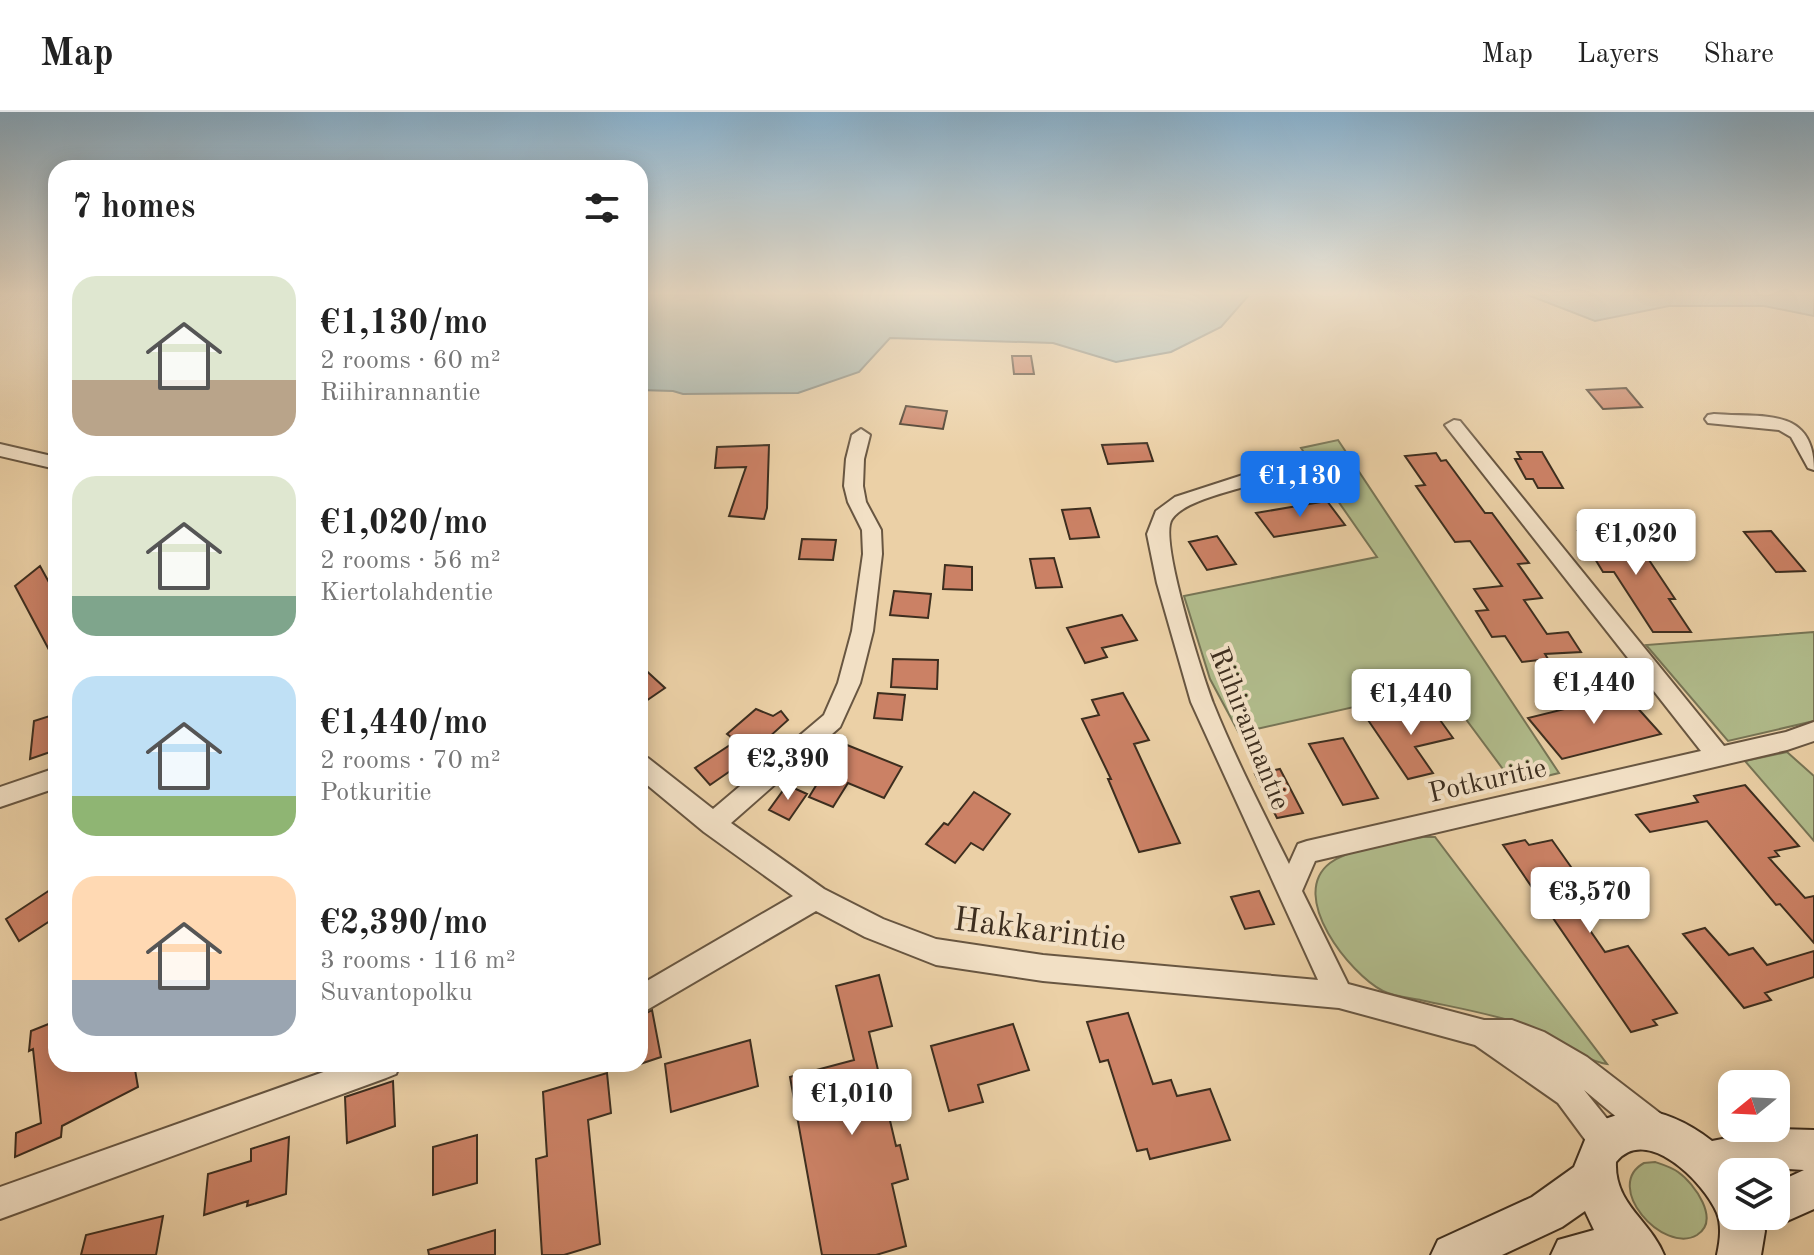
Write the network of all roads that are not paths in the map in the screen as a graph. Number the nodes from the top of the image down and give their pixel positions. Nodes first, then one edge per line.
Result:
1 (1714, 419) dead end
2 (1454, 425) dead end
3 (861, 435) dead end
4 (0, 450) edge
5 (48, 461) edge
6 (1814, 464) edge
7 (1249, 479) dead end
8 (1814, 731) edge
9 (1718, 755) junction
10 (648, 771) edge
11 (48, 781) edge
12 (0, 797) edge
13 (713, 824) junction
14 (1290, 890) junction
15 (815, 897) junction
16 (648, 995) edge
17 (1339, 995) junction
18 (1481, 1033) junction
19 (364, 1072) edge
20 (1665, 1135) junction
21 (1814, 1151) edge
22 (1600, 1160) junction
23 (1708, 1163) junction
24 (1718, 1177) edge
25 (1814, 1187) edge
26 (1790, 1199) edge
27 (0, 1203) edge
28 (1636, 1250) edge
29 (1453, 1255) edge
30 (1573, 1255) edge

1 - 6 street
2 - 9 street
3 - 13 street
4 - 5 street
7 - 14 street, Riihirannantie
8 - 9 street, Potkuritie
9 - 14 street, Potkuritie
10 - 13 street, Hakkarintie
11 - 12 street
13 - 15 street, Hakkarintie
14 - 17 street, Riihirannantie
15 - 16 street
15 - 17 street, Hakkarintie
17 - 18 street, Hakkarintie
18 - 20 street, Hakkarintie
18 - 22 street, Hakkarintie
19 - 27 street
20 - 22 main road
20 - 23 main road
21 - 23 main road
22 - 28 main road
22 - 29 main road
23 - 24 main road
25 - 26 main road
28 - 30 main road

